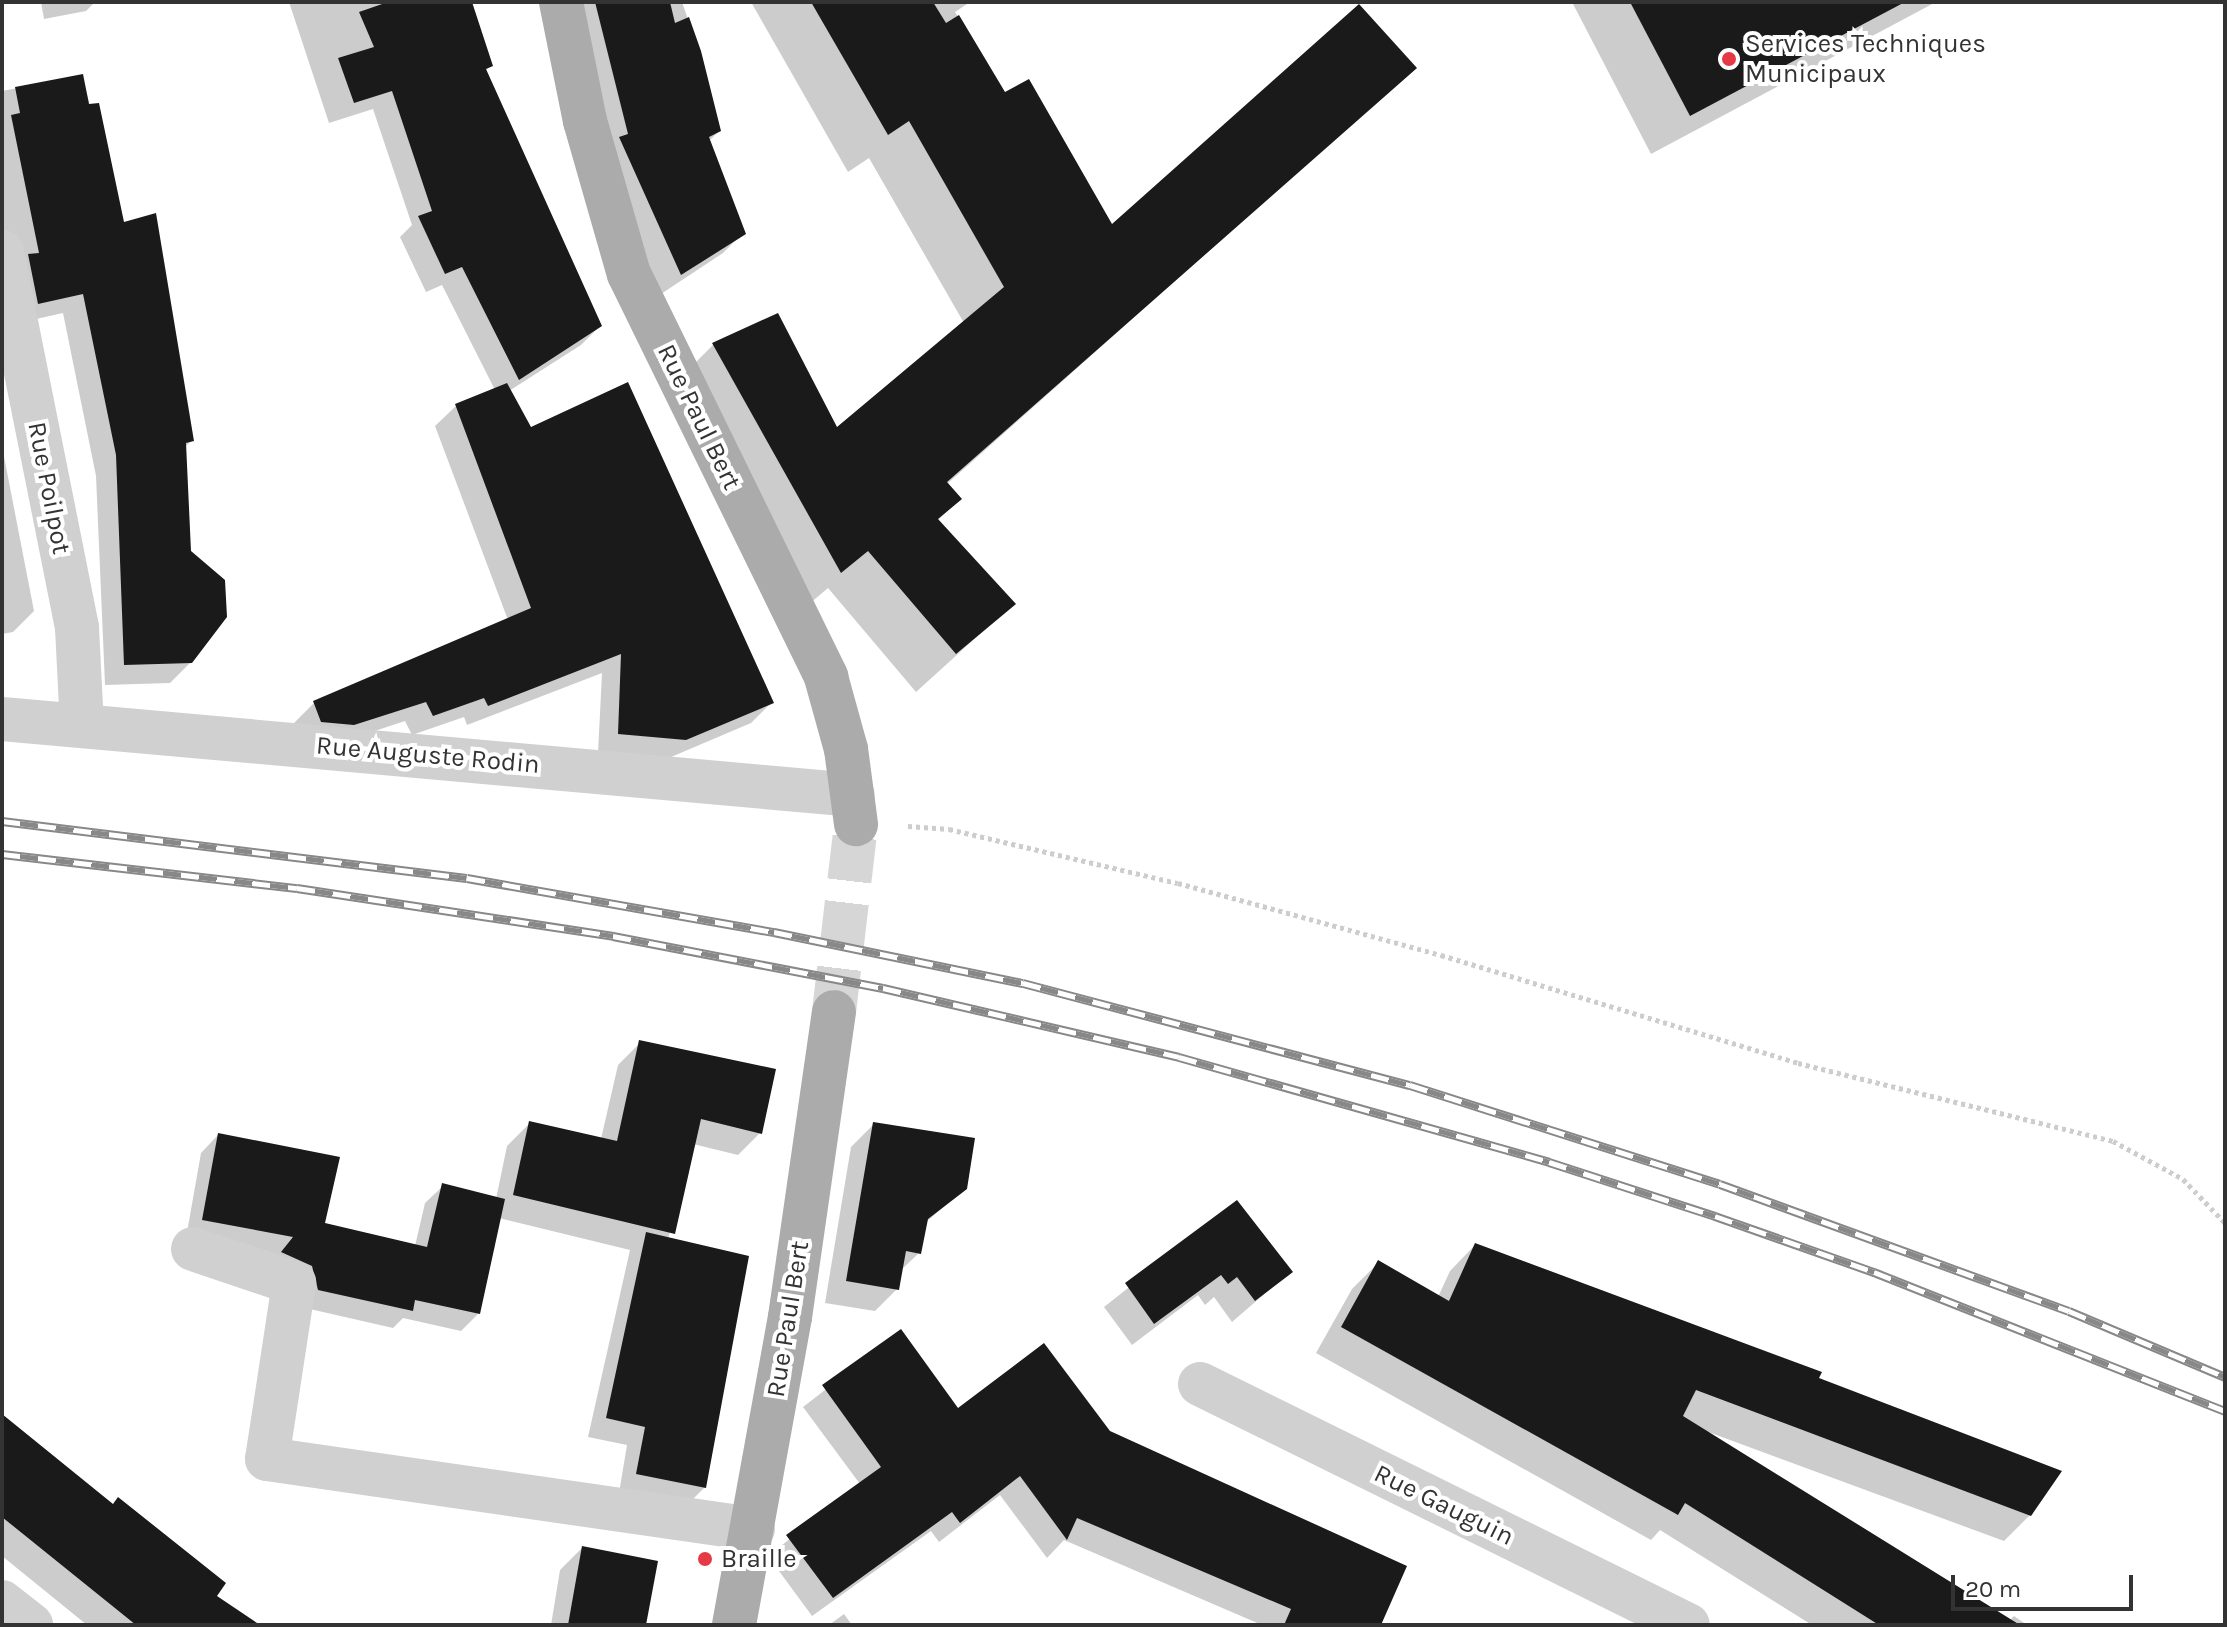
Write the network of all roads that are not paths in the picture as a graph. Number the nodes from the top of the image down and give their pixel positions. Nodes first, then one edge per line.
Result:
1 (561, 2) edge
2 (2, 252) edge
3 (2, 719) edge
4 (82, 726) junction
5 (855, 809) joint
6 (834, 1012) tunnel mouth
7 (193, 1249) dead end
8 (1200, 1384) dead end
9 (753, 1529) junction
10 (2, 1602) edge
11 (31, 1625) edge
12 (734, 1625) edge
13 (1688, 1625) edge

1 - 5 main road, Rue Paul Bert
2 - 4 street, Rue Poilpot
3 - 4 street, Rue Auguste Rodin
4 - 5 street, Rue Auguste Rodin
6 - 9 main road, Rue Paul Bert
7 - 9 street
8 - 13 street, Rue Gauguin
9 - 12 main road, Rue Paul Bert
10 - 11 street

